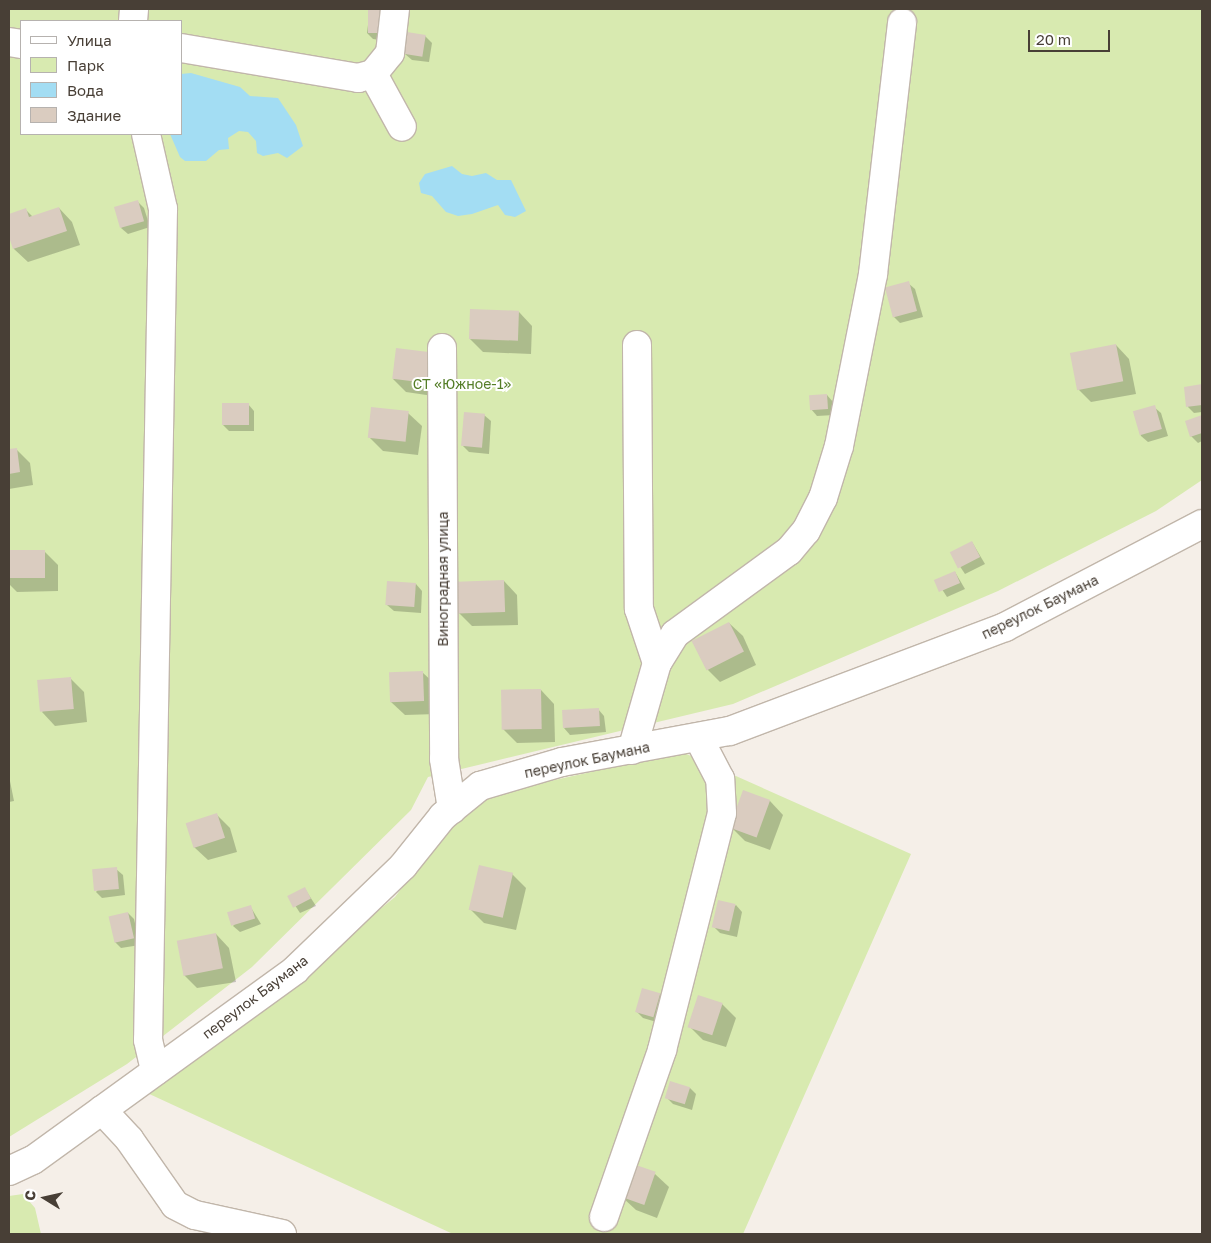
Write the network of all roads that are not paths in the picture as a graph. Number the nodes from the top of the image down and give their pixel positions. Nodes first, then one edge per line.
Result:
1 (395, 9) edge
2 (902, 23) dead end
3 (182, 48) edge
4 (373, 74) junction
5 (402, 127) dead end
6 (146, 135) edge
7 (636, 345) dead end
8 (442, 348) dead end
9 (1202, 524) edge
10 (657, 663) junction
11 (698, 737) junction
12 (632, 750) junction
13 (452, 809) junction
14 (155, 1071) junction
15 (102, 1110) junction
16 (9, 1170) edge
17 (604, 1217) dead end
18 (282, 1234) edge

1 - 4 street
2 - 10 street
3 - 4 street
4 - 5 street
6 - 14 street
7 - 10 street
8 - 13 street, Виноградная улица
9 - 11 street, переулок Баумана
10 - 12 street
11 - 12 street, переулок Баумана
11 - 17 street
12 - 13 street, переулок Баумана
13 - 14 street, переулок Баумана
14 - 15 street, переулок Баумана
15 - 16 street, переулок Баумана
15 - 18 street

